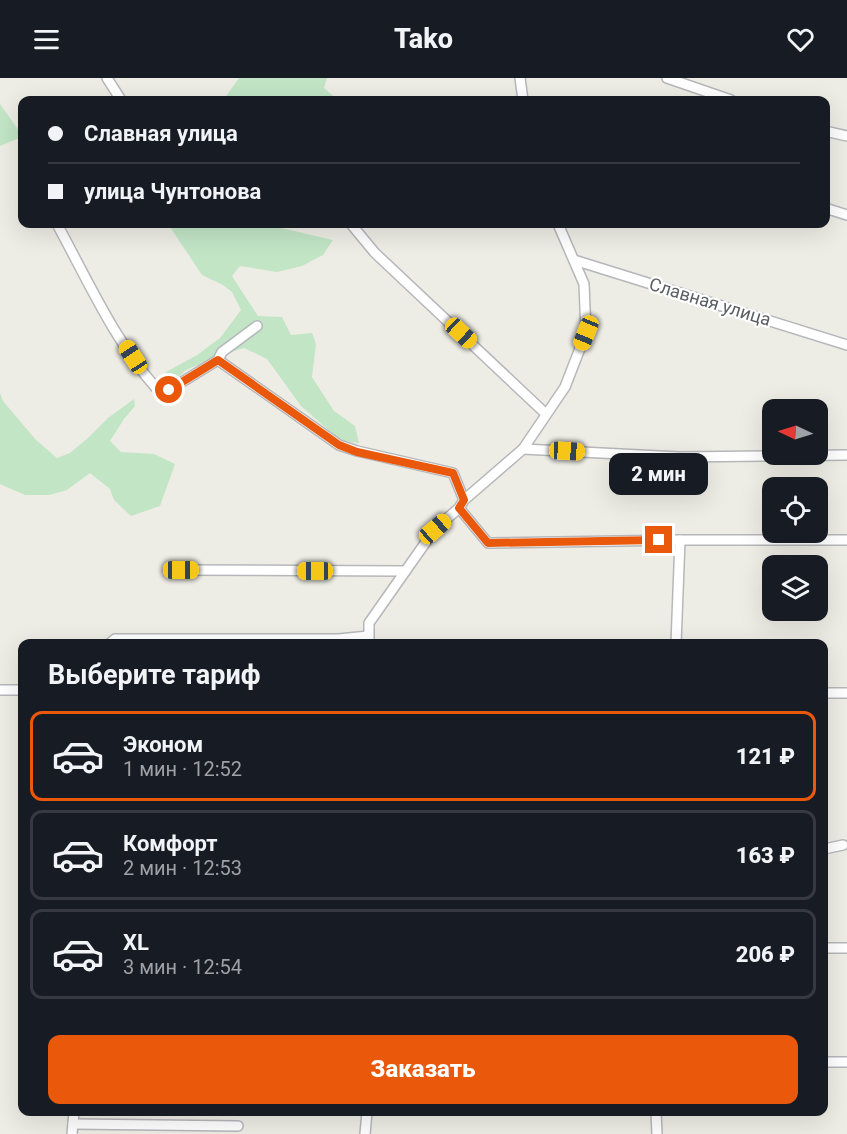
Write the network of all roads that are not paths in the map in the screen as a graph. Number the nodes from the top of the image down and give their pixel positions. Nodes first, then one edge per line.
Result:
1 (107, 78) edge
2 (520, 78) edge
3 (667, 78) edge
4 (118, 96) edge
5 (522, 96) edge
6 (719, 96) edge
7 (830, 132) edge
8 (847, 136) edge
9 (830, 210) edge
10 (847, 215) edge
11 (59, 228) edge
12 (354, 228) edge
13 (560, 228) edge
14 (574, 260) junction
15 (257, 326) dead end
16 (847, 345) edge
17 (218, 360) junction
18 (546, 414) junction
19 (523, 449) junction
20 (847, 455) edge
21 (462, 504) junction
22 (680, 540) junction
23 (847, 540) edge
24 (181, 570) dead end
25 (404, 571) junction
26 (115, 639) edge
27 (339, 639) edge
28 (369, 639) edge
29 (676, 639) edge
30 (0, 690) edge
31 (18, 690) edge
32 (828, 693) edge
33 (847, 693) edge
34 (843, 845) dead end
35 (828, 848) edge
36 (828, 948) edge
37 (847, 948) edge
38 (828, 1062) edge
39 (847, 1062) edge
40 (367, 1116) edge
41 (656, 1116) edge
42 (238, 1126) dead end
43 (72, 1129) edge
44 (365, 1134) edge
45 (657, 1134) edge

1 - 4 street
2 - 5 street
3 - 6 street
7 - 8 street
9 - 10 street
11 - 17 street
12 - 18 street
13 - 14 street
14 - 16 street, Славная улица
14 - 18 street
15 - 17 street
17 - 21 street
18 - 19 street
19 - 20 street
19 - 21 street
21 - 22 street
21 - 25 street
22 - 23 street
22 - 29 street
24 - 25 street
25 - 28 street
26 - 27 street
30 - 31 street
32 - 33 street
34 - 35 street
36 - 37 street
38 - 39 street
40 - 44 street
41 - 45 street
42 - 43 street

